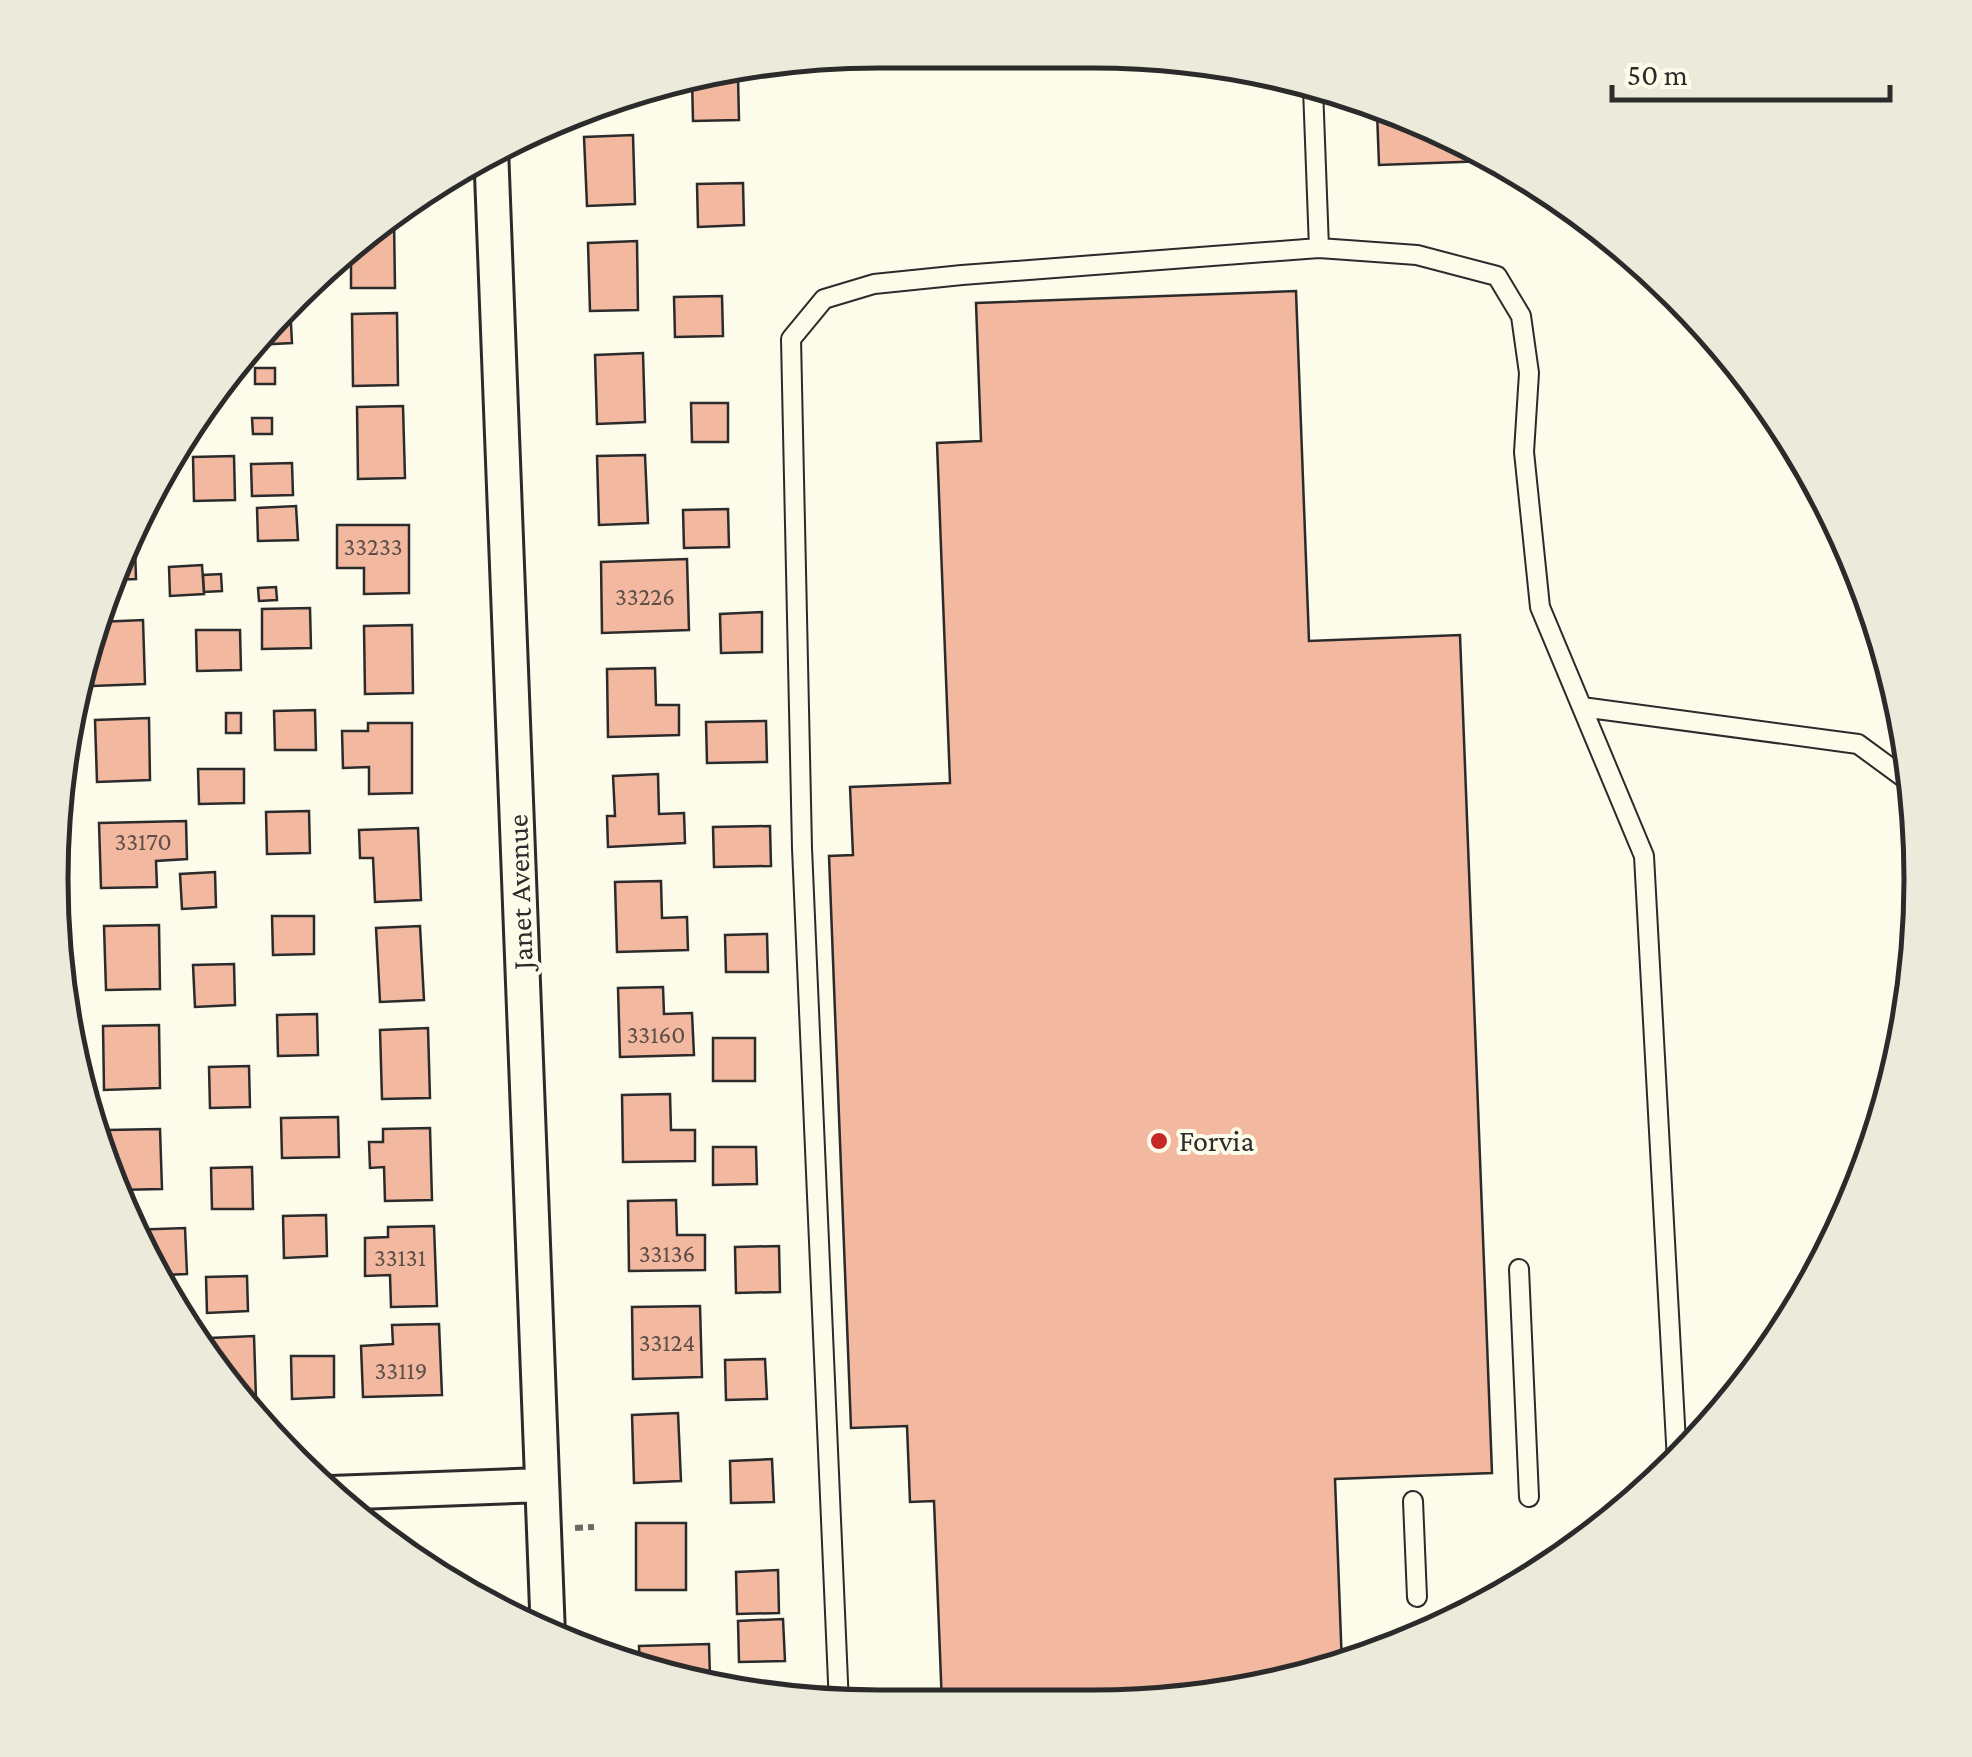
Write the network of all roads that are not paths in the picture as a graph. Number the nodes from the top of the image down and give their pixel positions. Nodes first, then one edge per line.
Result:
1 (1313, 98) edge
2 (492, 166) edge
3 (1319, 248) junction
4 (1582, 707) junction
5 (1898, 773) edge
6 (1520, 1269) dead end
7 (1676, 1442) edge
8 (542, 1485) junction
9 (348, 1491) edge
10 (1528, 1497) dead end
11 (1413, 1501) dead end
12 (1417, 1597) dead end
13 (547, 1619) edge
14 (838, 1689) edge

1 - 3 lane
2 - 8 street, Janet Avenue
3 - 4 lane
3 - 14 lane
4 - 5 lane
4 - 7 lane
6 - 10 lane
8 - 9 street
8 - 13 street, Janet Avenue
11 - 12 lane

